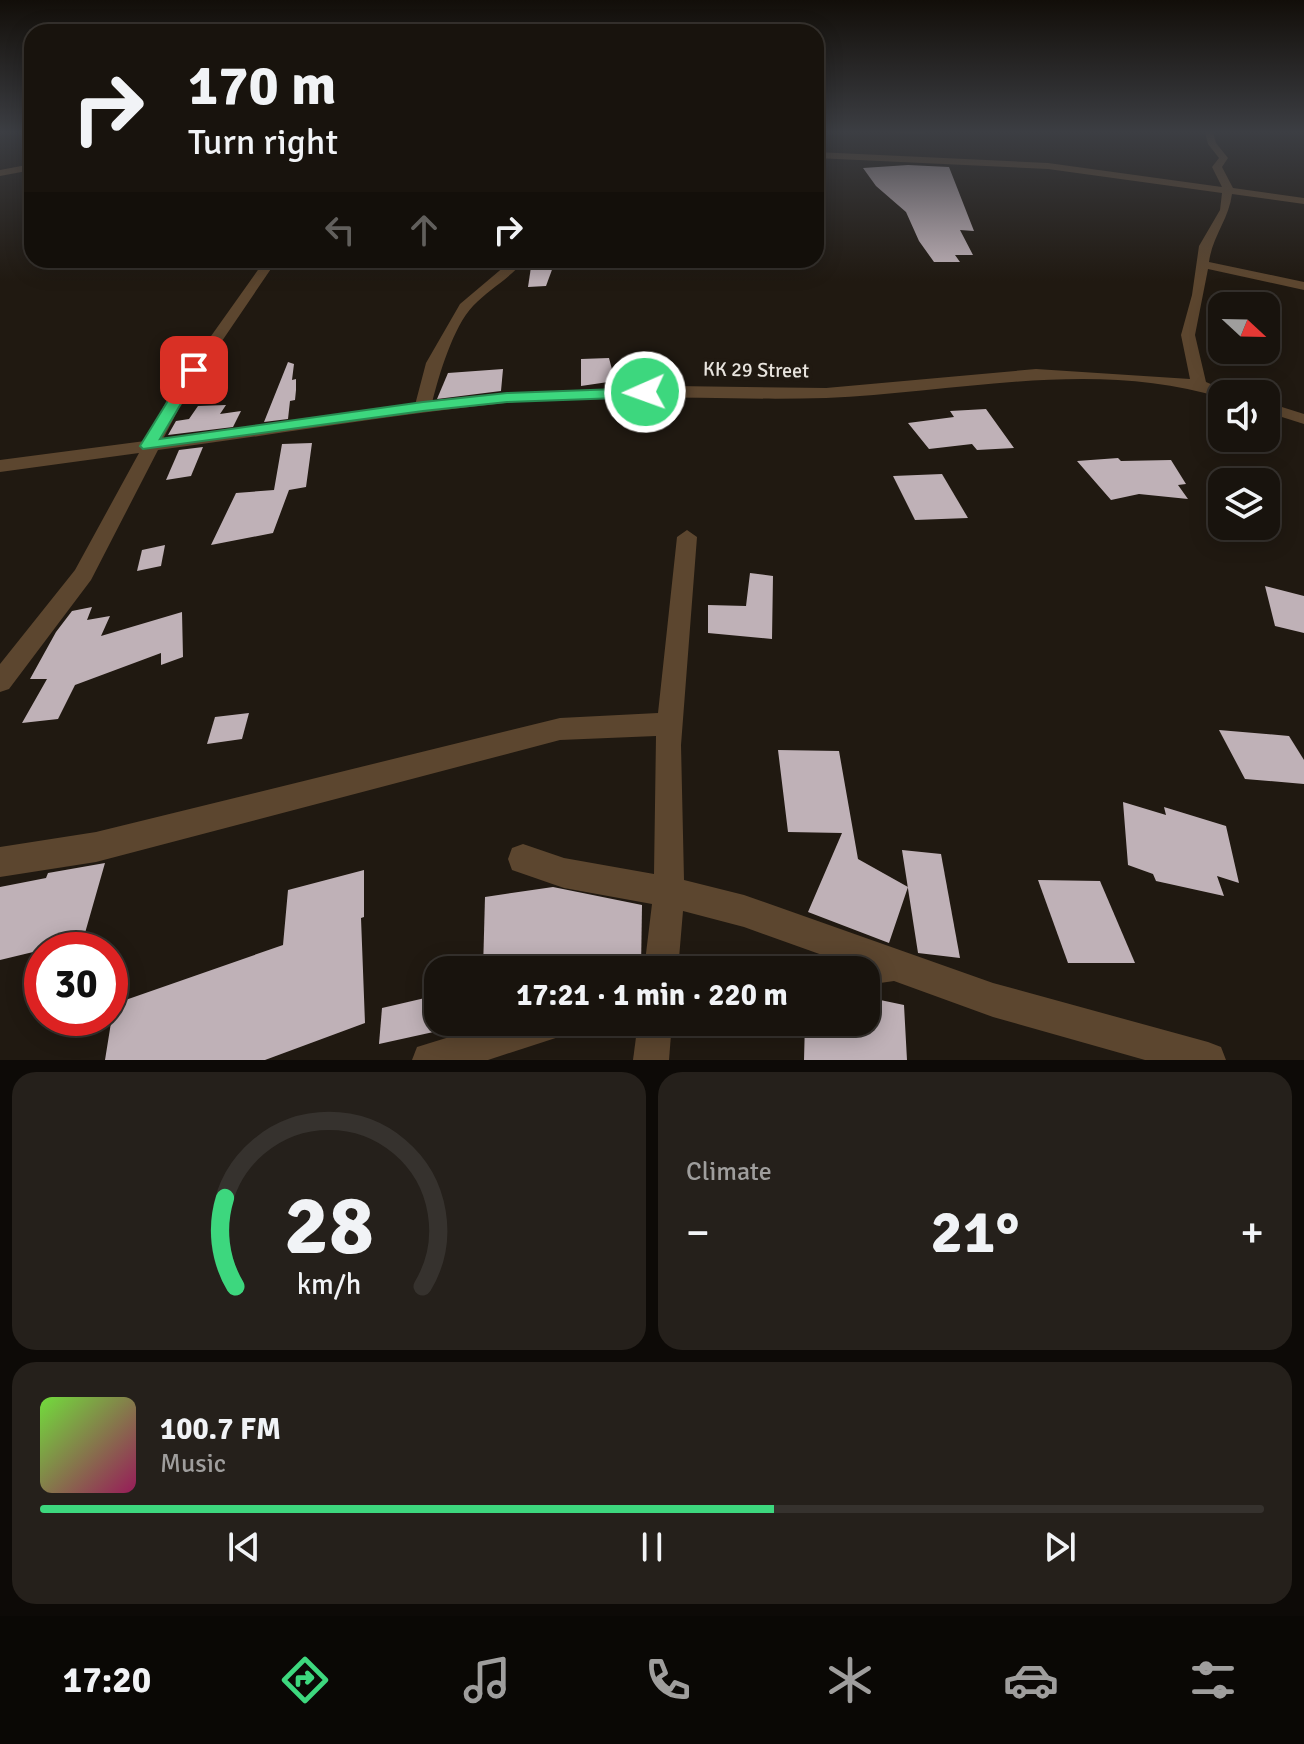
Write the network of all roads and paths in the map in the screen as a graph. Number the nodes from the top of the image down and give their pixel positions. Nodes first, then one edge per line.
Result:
1 (1169, 181) edge
2 (1224, 181) edge
3 (1228, 189) junction
4 (1304, 201) edge
5 (1203, 264) junction
6 (265, 268) edge
7 (511, 268) edge
8 (1304, 286) edge
9 (1199, 385) junction
10 (1208, 388) edge
11 (423, 406) junction
12 (1280, 411) edge
13 (1304, 419) edge
14 (148, 446) junction
15 (0, 466) edge
16 (687, 537) dead end
17 (0, 682) edge
18 (670, 724) junction
19 (523, 859) dead end
20 (0, 862) edge
21 (669, 892) junction
22 (662, 956) edge
23 (898, 965) junction
24 (880, 967) edge
25 (510, 1036) edge
26 (654, 1036) edge
27 (430, 1060) edge
28 (651, 1060) edge
29 (1208, 1060) edge

1 - 3 street
2 - 3 street
3 - 4 street
3 - 5 street
5 - 8 street
5 - 9 street
6 - 14 street
7 - 11 street
9 - 10 street, KK 29 Street
9 - 11 street, KK 29 Street
11 - 14 street, KK 29 Street
12 - 13 street
14 - 15 street, KK 29 Street
14 - 17 street
16 - 18 street
18 - 20 street
18 - 21 street
19 - 21 street
21 - 22 street
21 - 23 street
23 - 24 street
23 - 29 street
25 - 27 street
26 - 28 street

